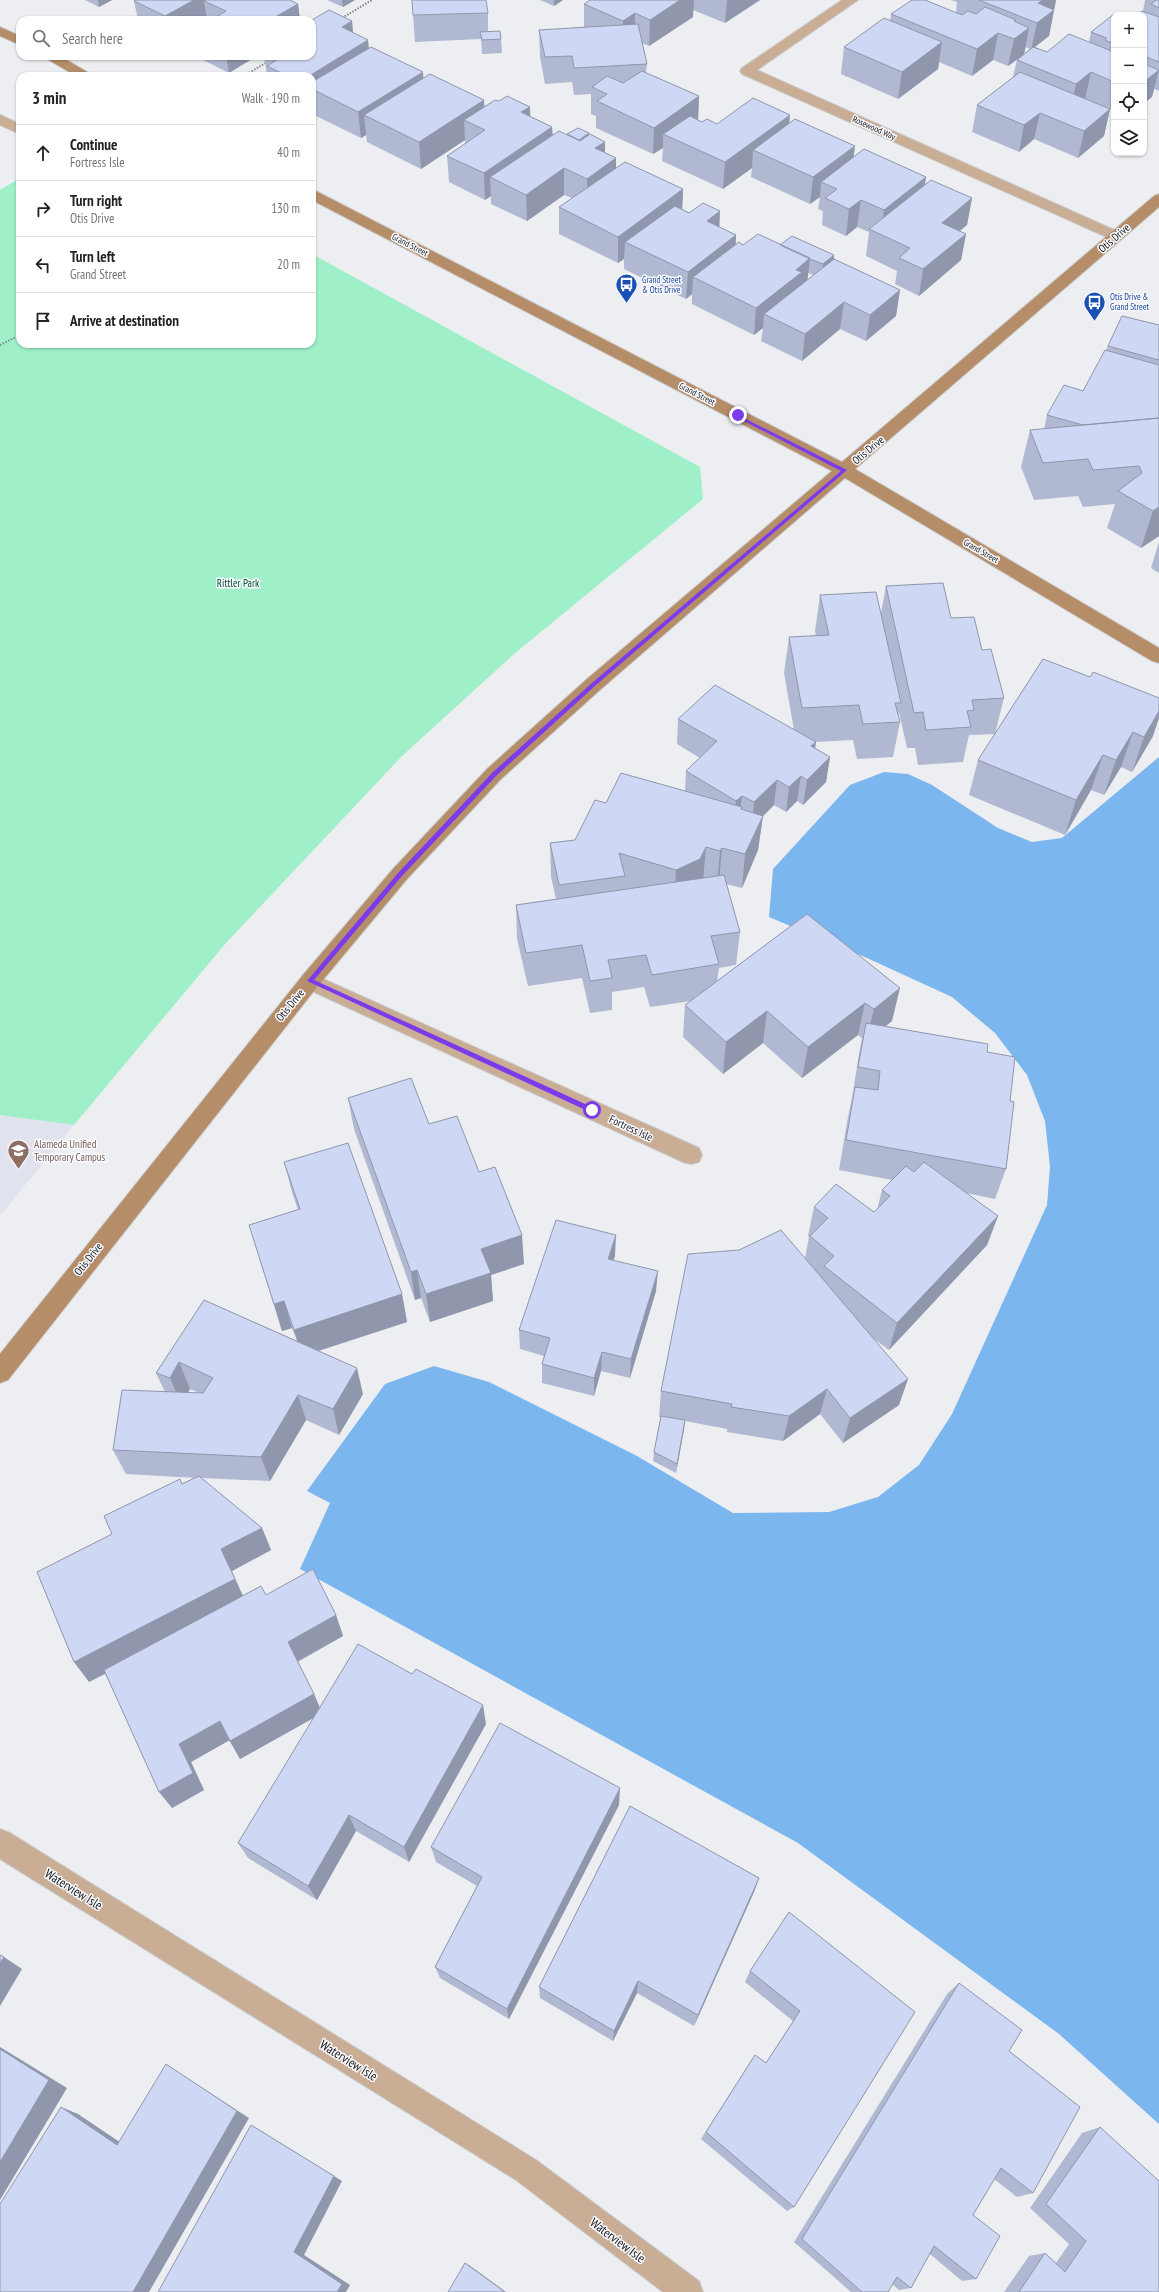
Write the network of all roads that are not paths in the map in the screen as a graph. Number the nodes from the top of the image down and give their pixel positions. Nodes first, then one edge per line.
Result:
1 (851, 0) edge
2 (0, 31) edge
3 (16, 39) edge
4 (57, 60) edge
5 (79, 72) edge
6 (0, 119) edge
7 (16, 128) edge
8 (316, 196) edge
9 (1159, 199) edge
10 (1116, 236) junction
11 (844, 470) junction
12 (1159, 656) edge
13 (310, 981) junction
14 (691, 1155) dead end
15 (0, 1372) edge
16 (0, 1843) edge
17 (688, 2292) edge

1 - 10 street, Rosewood Way
2 - 3 main road
4 - 5 main road
6 - 7 street
8 - 11 main road, Grand Street
9 - 10 main road, Otis Drive
10 - 11 main road, Otis Drive
11 - 12 main road, Grand Street
11 - 13 main road, Otis Drive
13 - 14 street, Fortress Isle
13 - 15 main road, Otis Drive
16 - 17 street, Waterview Isle

